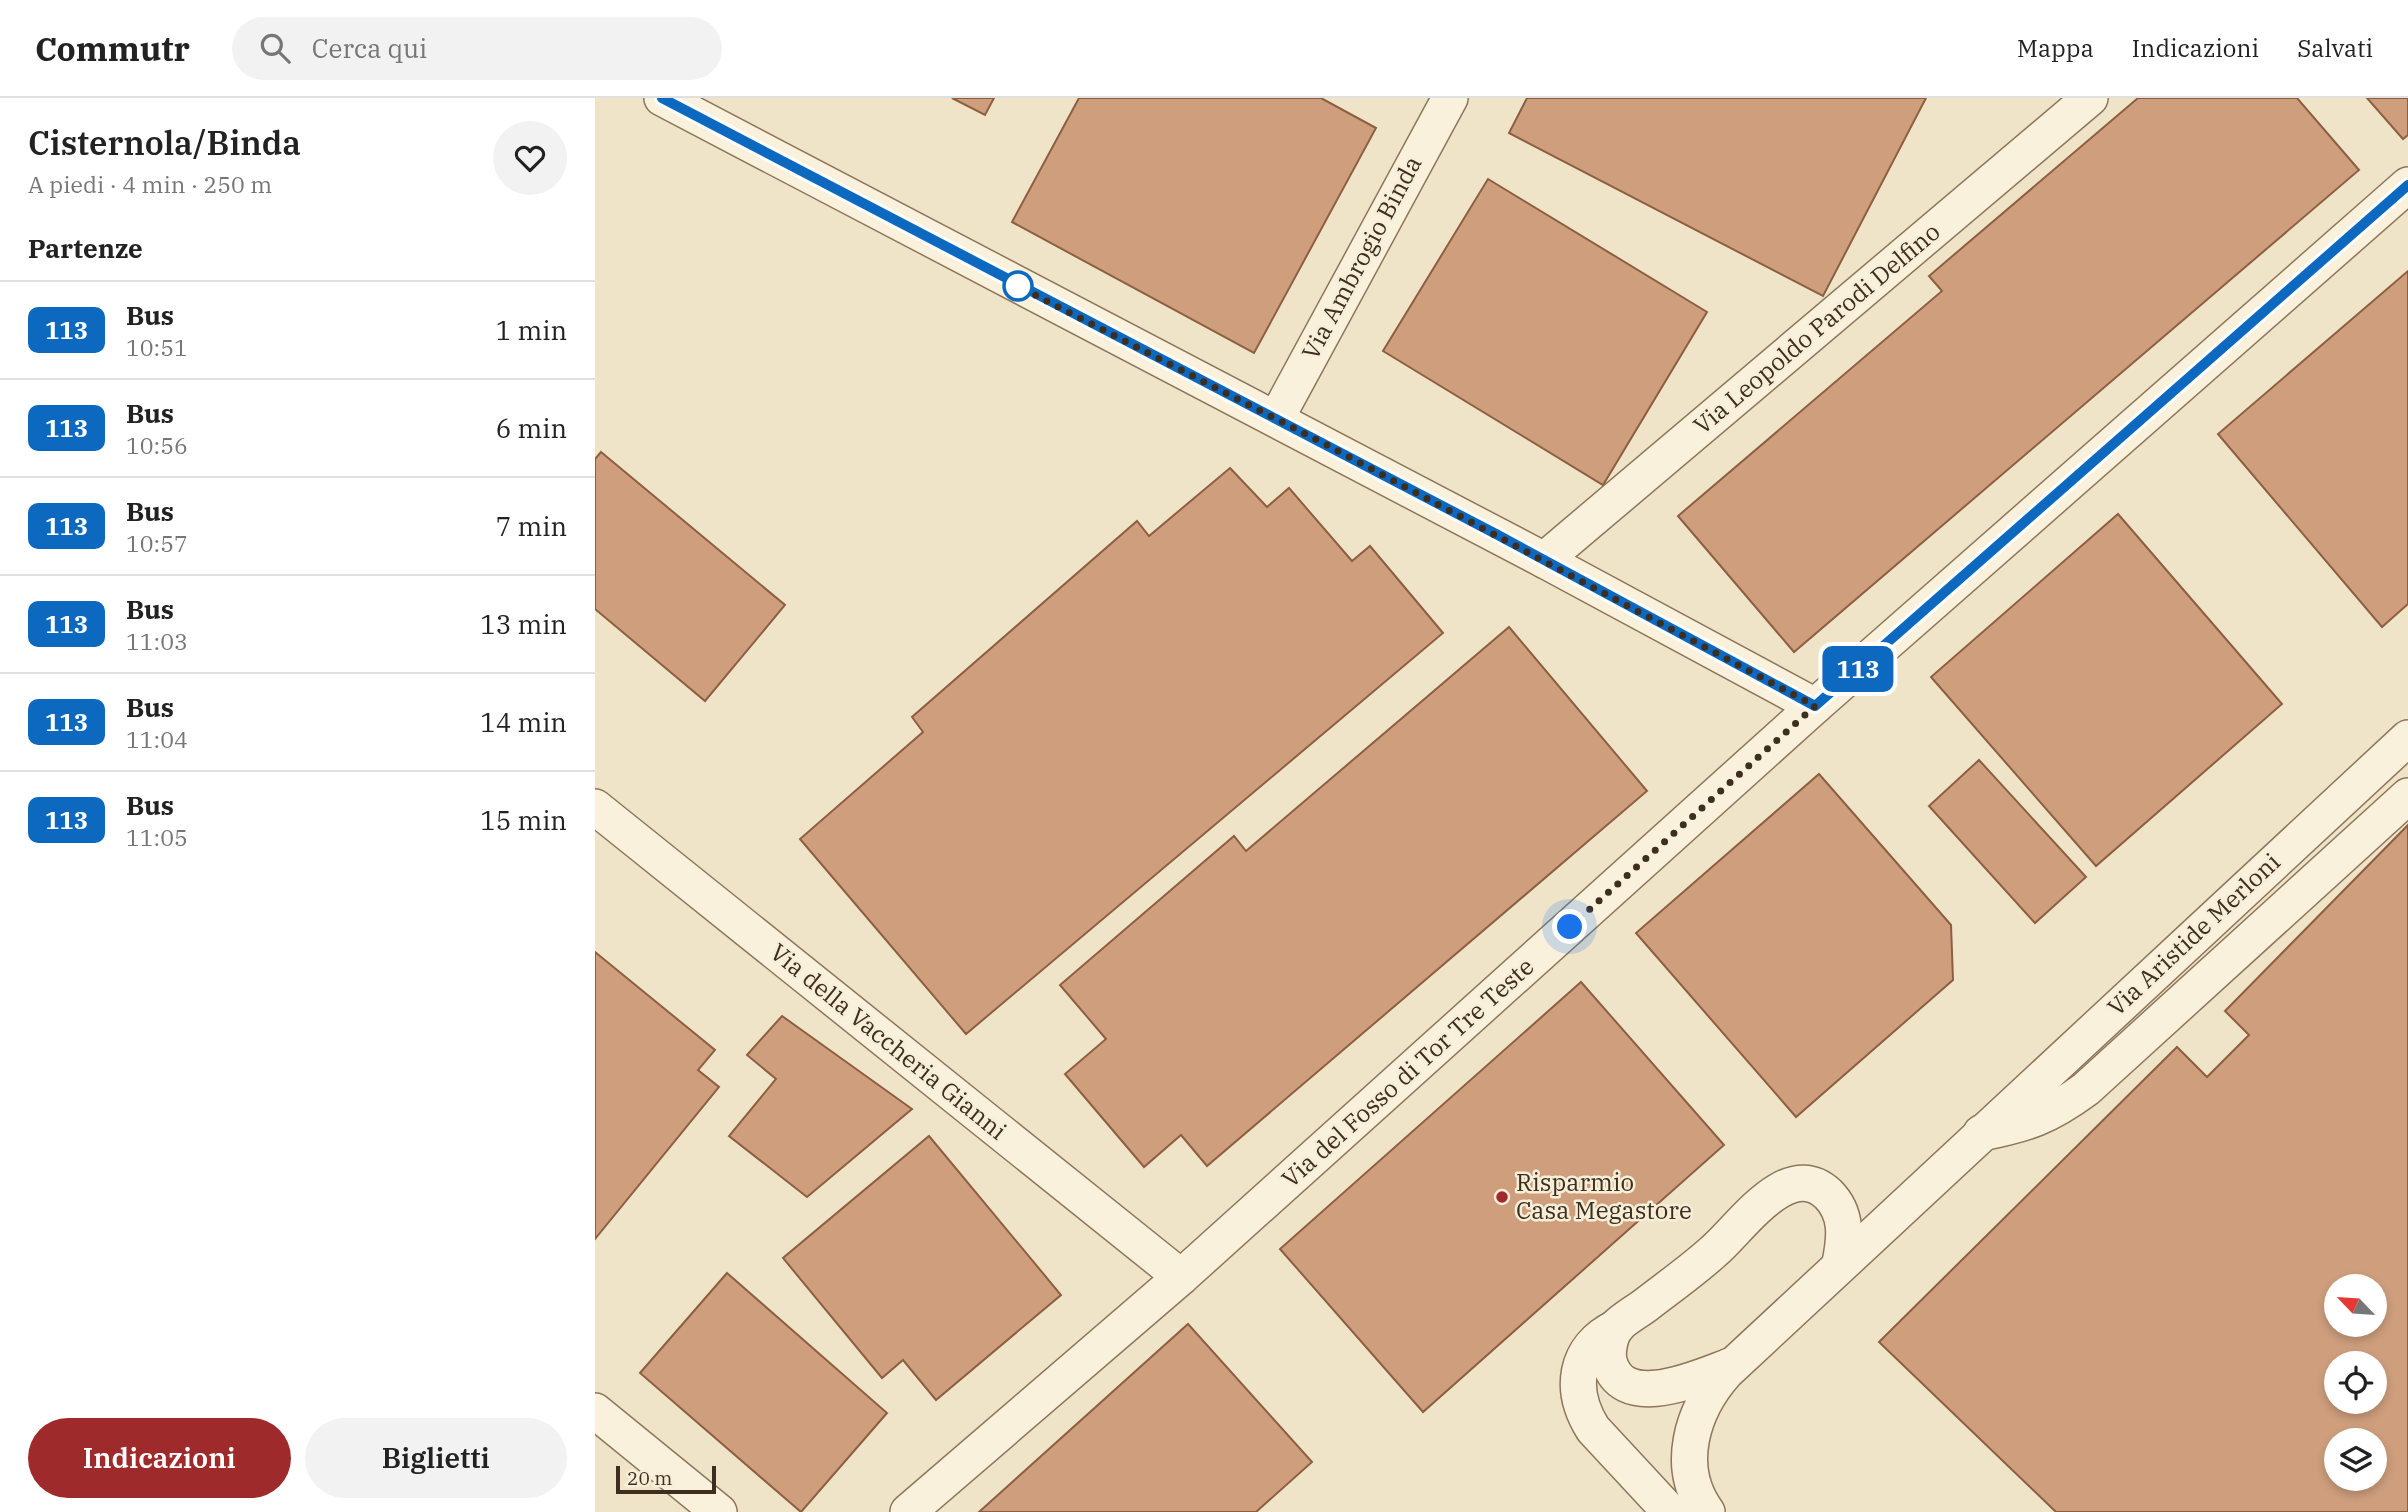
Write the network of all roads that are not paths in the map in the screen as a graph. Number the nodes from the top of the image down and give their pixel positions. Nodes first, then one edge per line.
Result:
1 (662, 98) edge
2 (1450, 98) edge
3 (2090, 98) edge
4 (2408, 185) edge
5 (1276, 419) junction
6 (1544, 560) junction
7 (1815, 706) junction
8 (2408, 738) edge
9 (2408, 796) edge
10 (595, 807) edge
11 (1981, 1133) junction
12 (1840, 1264) junction
13 (1181, 1277) junction
14 (1616, 1327) junction
15 (1732, 1365) junction
16 (595, 1411) edge
17 (719, 1512) edge
18 (908, 1512) edge
19 (1671, 1512) edge
20 (1707, 1512) edge

1 - 5 street
2 - 5 street, Via Ambrogio Binda
3 - 6 street, Via Leopoldo Parodi Delfino
4 - 7 street, Via del Fosso di Tor Tre Teste
5 - 6 street
6 - 7 street
7 - 13 street, Via del Fosso di Tor Tre Teste
8 - 11 street, Via Aristide Merloni
9 - 11 street, Via Aristide Merloni
10 - 13 street, Via della Vaccheria Gianni
11 - 12 street, Via Aristide Merloni
12 - 14 street
12 - 15 street, Via Aristide Merloni
13 - 18 street, Via del Fosso di Tor Tre Teste
14 - 15 street
14 - 19 street
15 - 20 street, Via Aristide Merloni
16 - 17 street

